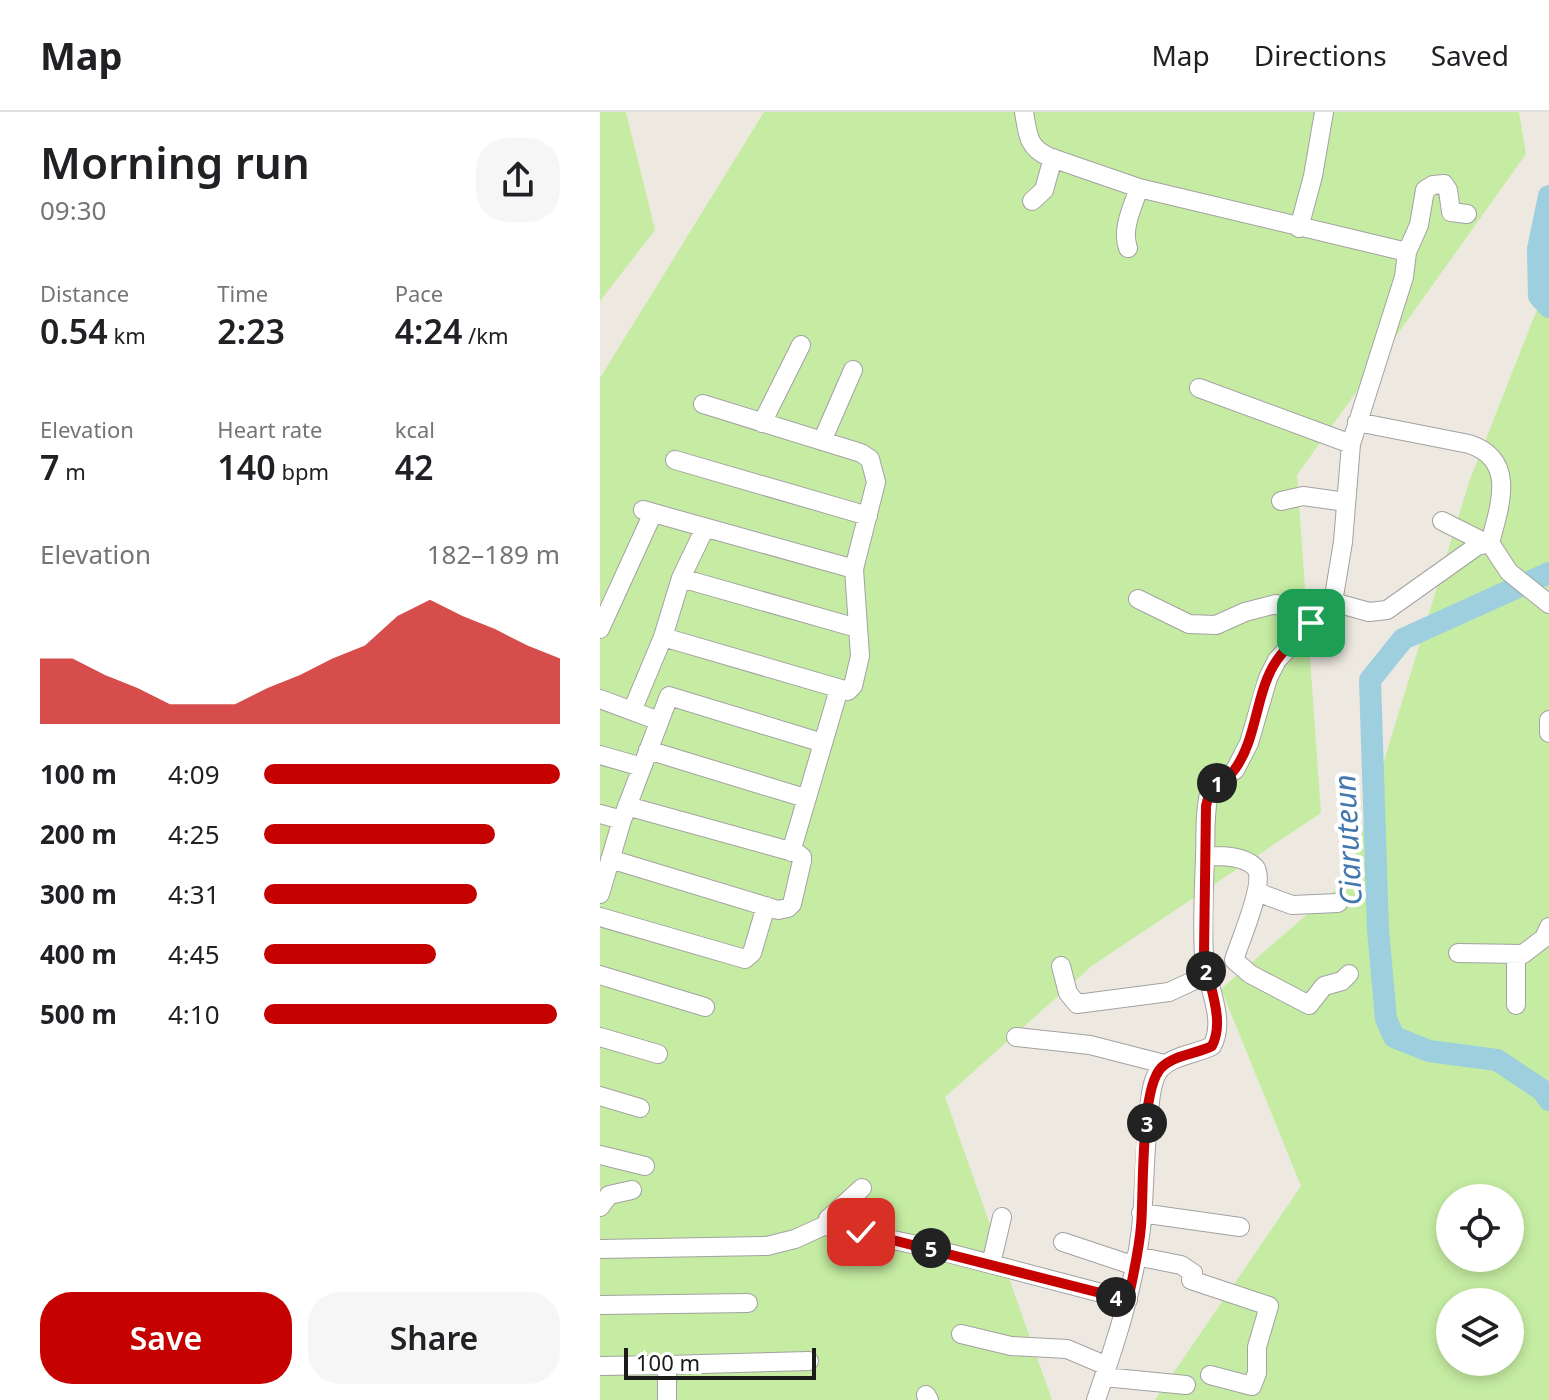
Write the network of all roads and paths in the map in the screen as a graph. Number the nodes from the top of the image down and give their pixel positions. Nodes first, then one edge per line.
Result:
1 (1024, 112) edge
2 (1324, 112) edge
3 (1053, 158) junction
4 (1139, 188) junction
5 (1042, 197) dead end
6 (1467, 214) dead end
7 (1299, 228) junction
8 (1128, 248) dead end
9 (1407, 252) junction
10 (801, 345) dead end
11 (853, 370) dead end
12 (1199, 388) dead end
13 (703, 404) dead end
14 (1357, 422) junction
15 (762, 423) junction
16 (822, 441) junction
17 (1351, 444) junction
18 (675, 460) dead end
19 (1281, 501) dead end
20 (1346, 502) junction
21 (868, 516) junction
22 (1442, 521) dead end
23 (705, 528) junction
24 (1488, 543) junction
25 (854, 569) junction
26 (681, 578) junction
27 (1138, 599) dead end
28 (1333, 602) junction
29 (1546, 602) edge
30 (1311, 623) junction
31 (857, 628) junction
32 (600, 629) edge
33 (663, 637) junction
34 (839, 689) junction
35 (600, 699) edge
36 (632, 711) junction
37 (1549, 720) edge
38 (659, 721) junction
39 (1549, 733) edge
40 (823, 743) junction
41 (600, 755) edge
42 (645, 758) junction
43 (805, 798) junction
44 (624, 813) junction
45 (600, 814) edge
46 (791, 852) junction
47 (1205, 856) junction
48 (605, 869) edge
49 (1258, 883) junction
50 (600, 894) edge
51 (1338, 903) dead end
52 (766, 906) junction
53 (600, 917) edge
54 (1549, 927) edge
55 (1458, 953) dead end
56 (1516, 954) junction
57 (1061, 966) dead end
58 (1349, 974) dead end
59 (600, 975) edge
60 (1206, 975) junction
61 (1516, 1005) dead end
62 (705, 1007) dead end
63 (600, 1037) edge
64 (1016, 1037) dead end
65 (658, 1054) dead end
66 (1164, 1064) junction
67 (600, 1098) edge
68 (640, 1108) dead end
69 (600, 1155) edge
70 (645, 1166) dead end
71 (862, 1188) dead end
72 (632, 1190) dead end
73 (600, 1207) edge
74 (1141, 1213) junction
75 (1002, 1217) dead end
76 (828, 1224) junction
77 (1240, 1227) dead end
78 (1063, 1242) dead end
79 (600, 1249) edge
80 (1136, 1261) junction
81 (991, 1264) junction
82 (1128, 1300) junction
83 (748, 1303) dead end
84 (600, 1305) edge
85 (961, 1334) dead end
86 (809, 1361) dead end
87 (667, 1365) junction
88 (600, 1366) edge
89 (1105, 1372) junction
90 (1210, 1375) dead end
91 (1186, 1385) dead end
92 (667, 1400) edge
93 (1096, 1400) edge

1 - 3 street
2 - 7 street
3 - 4 street
3 - 5 street
4 - 7 street
4 - 8 street
6 - 9 street
7 - 9 street
9 - 14 street
10 - 15 street
11 - 16 street
12 - 17 street
13 - 15 street
14 - 17 street
14 - 24 street
15 - 16 street
16 - 21 street
17 - 20 street
18 - 21 street
19 - 20 street
20 - 28 street
21 - 25 street
22 - 24 street
23 - 25 street
23 - 26 street
23 - 32 street
24 - 28 street
24 - 29 street
25 - 31 street
26 - 31 street
26 - 33 street
27 - 30 street
28 - 30 street
30 - 47 street
31 - 34 street
33 - 34 street
33 - 36 street
34 - 40 street
35 - 36 street
36 - 38 street
37 - 39 street
38 - 40 street
38 - 42 street
40 - 43 street
41 - 42 street
42 - 43 street
42 - 44 street
43 - 46 street
44 - 45 street
44 - 46 street
44 - 48 street
46 - 52 street
47 - 49 street
47 - 60 street
48 - 50 street
48 - 52 street
49 - 51 street
49 - 58 street
52 - 53 street
54 - 56 street
55 - 56 street
56 - 61 street
57 - 60 street
59 - 62 street
60 - 66 street
63 - 65 street
64 - 66 street
66 - 74 street
67 - 68 street
69 - 70 street
71 - 76 street
72 - 73 street
74 - 77 street
74 - 80 street
75 - 81 street
76 - 79 street
76 - 81 street
78 - 80 street
80 - 82 street
80 - 90 street
81 - 82 street
82 - 89 street
83 - 84 street
85 - 89 street
86 - 87 street
87 - 88 street
87 - 92 street
89 - 91 street
89 - 93 street

